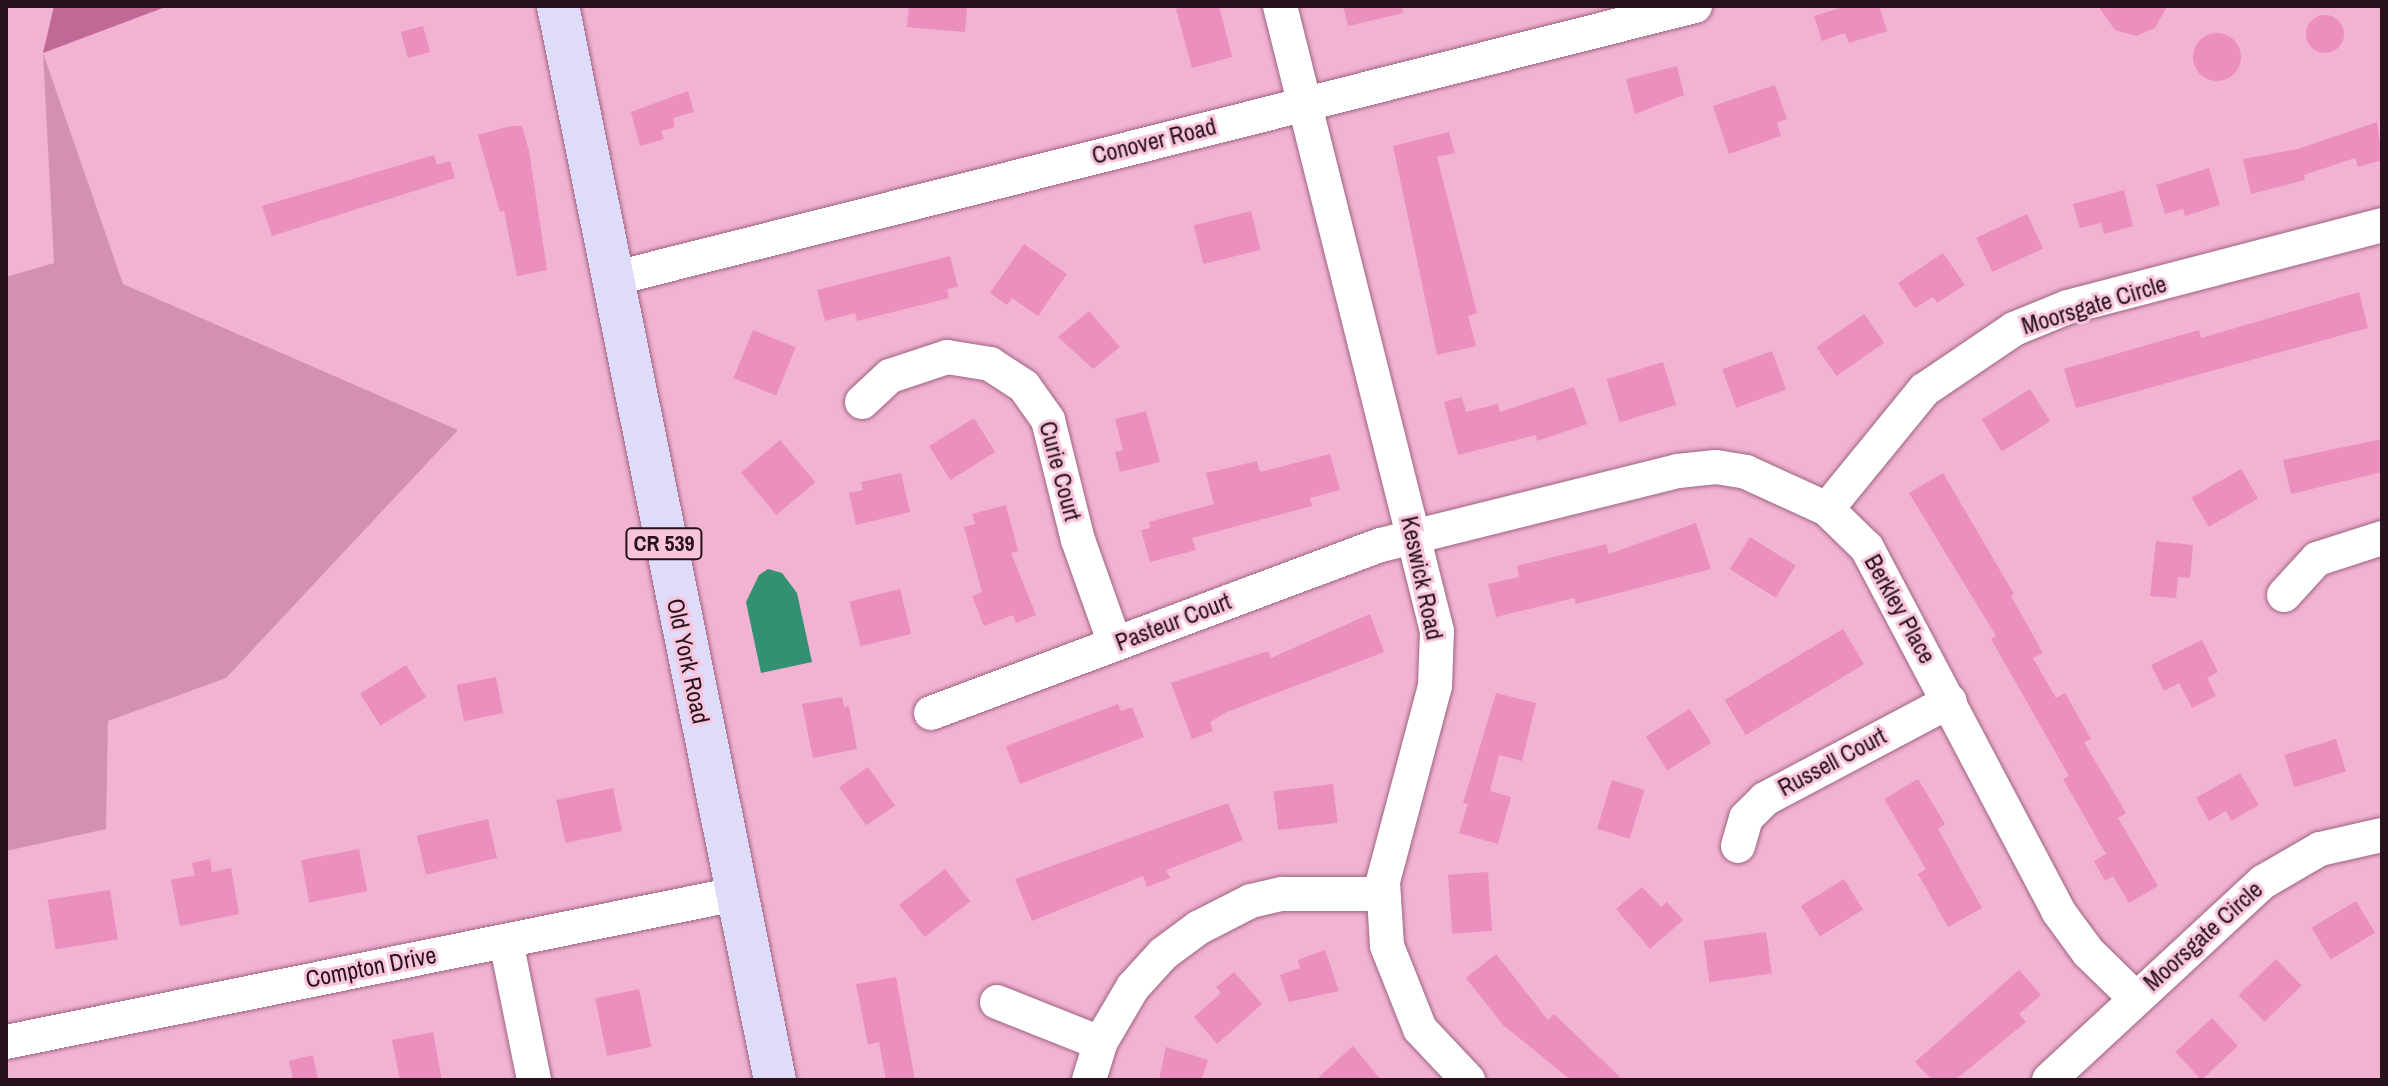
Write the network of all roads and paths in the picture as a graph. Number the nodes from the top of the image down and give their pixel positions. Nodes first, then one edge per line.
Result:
1 (558, 6) edge
2 (1280, 6) edge
3 (1695, 6) edge
4 (1306, 103) junction
5 (2382, 225) edge
6 (612, 279) junction
7 (862, 402) dead end
8 (1827, 509) junction
9 (1415, 535) junction
10 (2382, 538) edge
11 (2284, 595) dead end
12 (1115, 644) junction
13 (1950, 701) junction
14 (931, 713) dead end
15 (2382, 835) edge
16 (1738, 846) dead end
17 (736, 894) junction
18 (1382, 894) junction
19 (506, 941) junction
20 (2135, 998) junction
21 (997, 1002) dead end
22 (6, 1042) edge
23 (1100, 1043) junction
24 (534, 1080) edge
25 (775, 1080) edge
26 (1089, 1080) edge
27 (1468, 1080) edge
28 (2049, 1080) edge

1 - 6 main road, Old York Road / CR 539
2 - 4 street, Keswick Road
3 - 4 street, Conover Road
4 - 6 street, Conover Road
4 - 9 street, Keswick Road
5 - 8 street, Moorsgate Circle
6 - 17 main road, Old York Road / CR 539
7 - 12 street, Curie Court
8 - 9 street, Berkley Place
8 - 13 street, Berkley Place
9 - 12 street, Pasteur Court
9 - 18 street, Keswick Road
10 - 11 street
12 - 14 street, Pasteur Court
13 - 16 street, Russell Court
13 - 20 street, Berkley Place
15 - 20 street, Moorsgate Circle
17 - 19 street, Compton Drive
17 - 25 main road, Old York Road / CR 539
18 - 23 street
18 - 27 street, Keswick Road
19 - 22 street, Compton Drive
19 - 24 street
20 - 28 street, Moorsgate Circle
21 - 23 street
23 - 26 street

